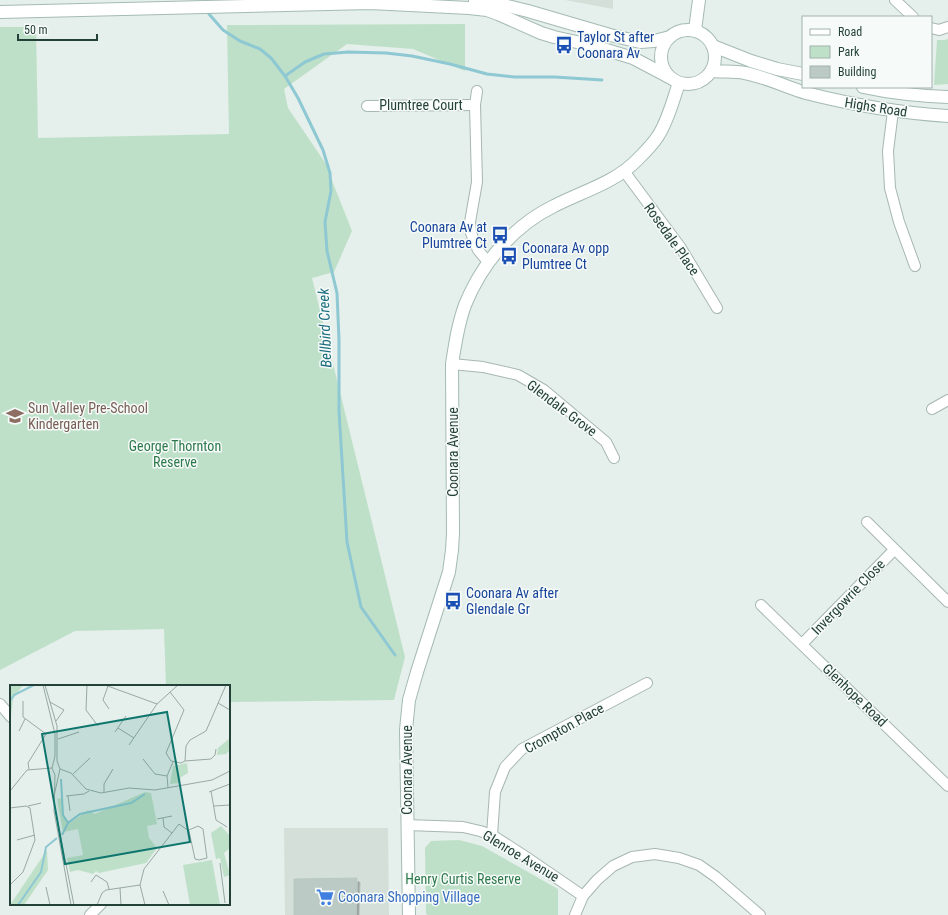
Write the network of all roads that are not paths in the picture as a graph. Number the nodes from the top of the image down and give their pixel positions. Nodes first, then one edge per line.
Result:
1 (466, 0) edge
2 (699, 0) edge
3 (895, 0) edge
4 (0, 12) edge
5 (913, 16) edge
6 (948, 27) edge
7 (932, 28) edge
8 (695, 30) junction
9 (670, 37) junction
10 (713, 46) junction
11 (712, 71) junction
12 (802, 74) edge
13 (674, 80) junction
14 (868, 88) edge
15 (477, 91) dead end
16 (948, 97) edge
17 (475, 105) junction
18 (367, 106) dead end
19 (893, 110) junction
20 (948, 116) edge
21 (624, 171) junction
22 (488, 262) junction
23 (915, 266) dead end
24 (717, 308) dead end
25 (452, 364) junction
26 (948, 400) edge
27 (932, 408) dead end
28 (614, 458) dead end
29 (867, 522) dead end
30 (894, 550) junction
31 (948, 602) edge
32 (761, 604) dead end
33 (802, 644) junction
34 (647, 683) dead end
35 (0, 704) edge
36 (10, 716) edge
37 (948, 786) edge
38 (407, 825) junction
39 (492, 835) junction
40 (583, 896) junction
41 (100, 905) edge
42 (90, 915) edge
43 (408, 915) edge
44 (575, 915) edge
45 (760, 915) edge

1 - 9 street
2 - 8 street
3 - 5 street
4 - 13 street
6 - 7 street
8 - 9 street
8 - 10 street
9 - 13 street
10 - 11 street
10 - 12 street
11 - 13 street
11 - 19 street, Highs Road
13 - 21 street, Coonara Avenue
14 - 16 street, Highs Road
15 - 17 street, Plumtree Court
17 - 18 street, Plumtree Court
17 - 22 street, Plumtree Court
19 - 20 street, Highs Road
19 - 23 street
21 - 22 street, Coonara Avenue
21 - 24 street, Rosedale Place
22 - 25 street, Coonara Avenue
25 - 28 street, Glendale Grove
25 - 38 street, Coonara Avenue
26 - 27 street
29 - 30 street, Invergowrie Close
30 - 31 street, Invergowrie Close
30 - 33 street, Invergowrie Close
32 - 33 street, Glenhope Road
33 - 37 street, Glenhope Road
34 - 39 street, Crompton Place
35 - 36 street
38 - 39 street, Glenroe Avenue
38 - 43 street, Coonara Avenue
39 - 40 street, Glenroe Avenue
40 - 44 street
40 - 45 street
41 - 42 street

